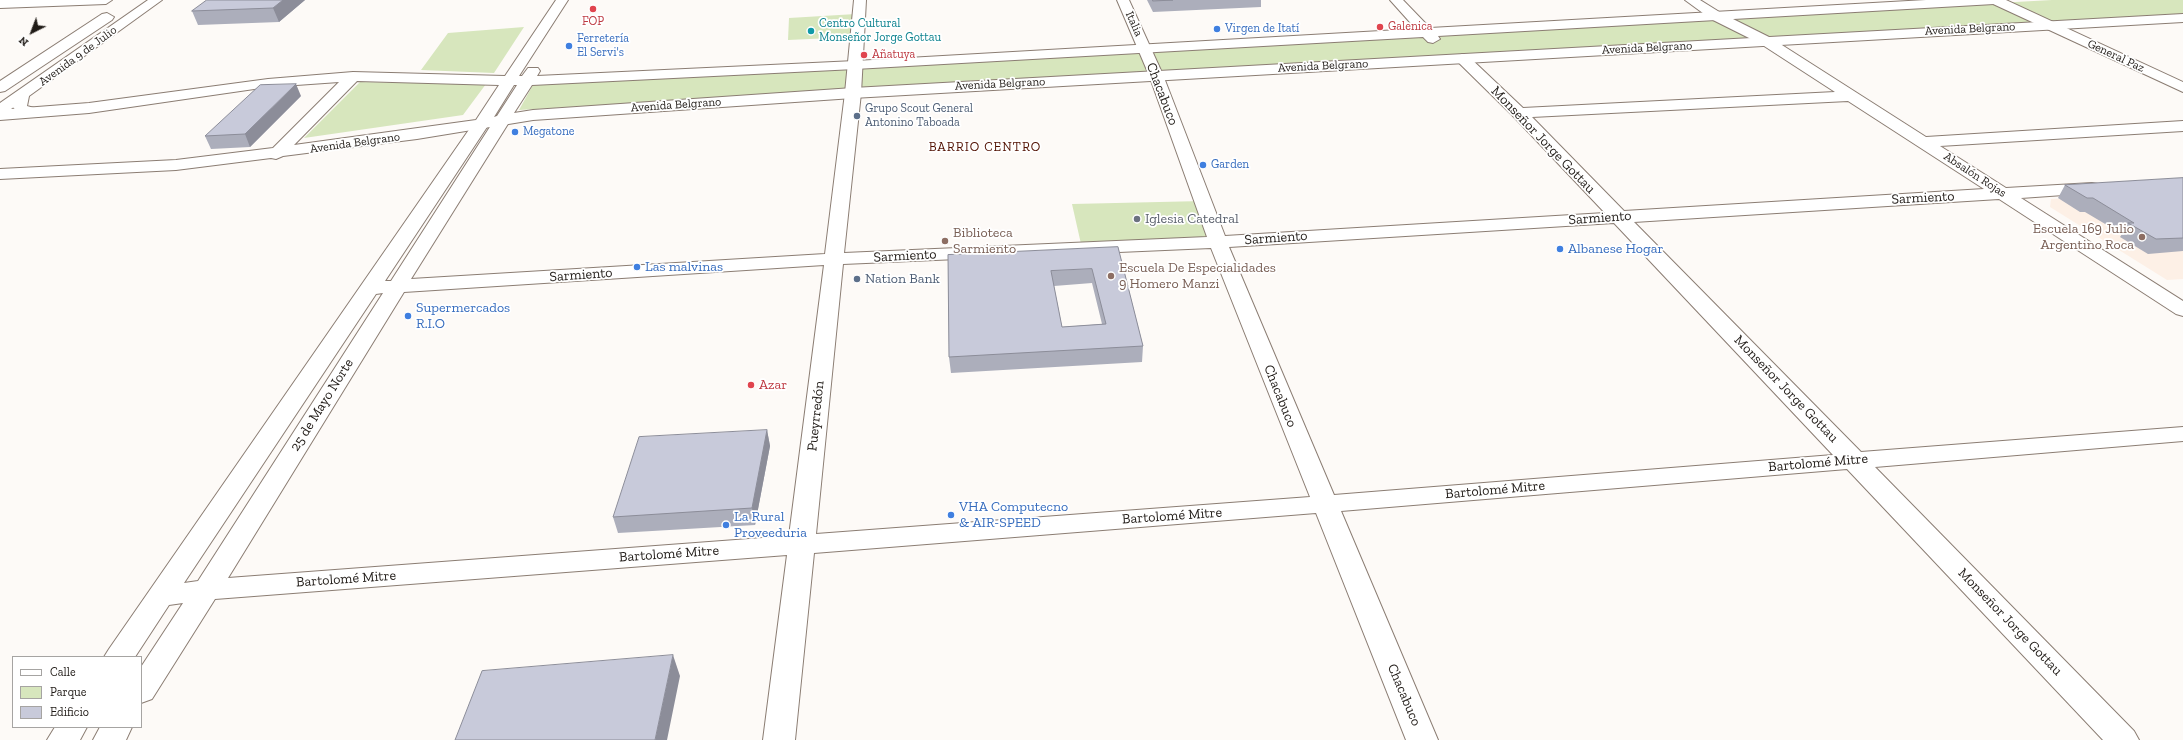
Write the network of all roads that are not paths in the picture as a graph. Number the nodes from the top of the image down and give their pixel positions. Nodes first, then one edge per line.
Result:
1 (106, 0) edge
2 (156, 0) edge
3 (562, 0) edge
4 (860, 0) edge
5 (1123, 0) edge
6 (1396, 0) edge
7 (1413, 0) edge
8 (1691, 0) edge
9 (1995, 0) edge
10 (2020, 0) edge
11 (0, 4) edge
12 (126, 4) edge
13 (1716, 16) junction
14 (2183, 18) edge
15 (2068, 23) junction
16 (2049, 25) junction
17 (1427, 32) junction
18 (1445, 32) junction
19 (1766, 41) junction
20 (1145, 48) junction
21 (1459, 49) junction
22 (540, 61) dead end
23 (855, 65) junction
24 (1156, 75) junction
25 (353, 76) junction
26 (2183, 76) edge
27 (508, 80) junction
28 (527, 81) junction
29 (0, 88) edge
30 (2183, 88) edge
31 (853, 93) junction
32 (21, 96) junction
33 (1852, 96) junction
34 (0, 110) edge
35 (35, 112) junction
36 (1518, 112) junction
37 (0, 115) edge
38 (503, 119) junction
39 (481, 124) junction
40 (2183, 126) edge
41 (1925, 142) junction
42 (276, 154) junction
43 (0, 174) edge
44 (2113, 186) edge
45 (2003, 193) junction
46 (1618, 217) junction
47 (1218, 242) junction
48 (833, 259) junction
49 (396, 286) junction
50 (369, 288) junction
51 (2183, 310) edge
52 (2183, 434) edge
53 (1855, 460) junction
54 (1324, 504) junction
55 (803, 544) junction
56 (207, 590) junction
57 (161, 596) junction
58 (120, 656) edge
59 (142, 689) edge
60 (71, 728) edge
61 (116, 728) edge
62 (63, 740) edge
63 (109, 740) edge
64 (779, 740) edge
65 (1422, 740) edge
66 (2123, 740) edge

1 - 11 street
2 - 32 street, Avenida 9 de Julio
3 - 27 street, 25 de Mayo Norte
4 - 23 street, Pueyrredón
5 - 20 street, Italia
6 - 17 street
7 - 18 street, Monseñor Jorge Gottau
8 - 13 street, Absalón Rojas
9 - 13 street, Avenida Belgrano
9 - 16 street, General Paz
10 - 15 street, General Paz
12 - 29 street, Avenida 9 de Julio
13 - 18 street, Avenida Belgrano
13 - 19 street, Absalón Rojas
14 - 15 street, Avenida Belgrano
15 - 16 street, Avenida Belgrano
15 - 26 street, General Paz
16 - 19 street, Avenida Belgrano
16 - 30 street, General Paz
17 - 18 street, Avenida Belgrano
17 - 20 street, Avenida Belgrano
17 - 21 street
18 - 21 street, Monseñor Jorge Gottau
19 - 21 street, Avenida Belgrano
19 - 33 street, Absalón Rojas
20 - 23 street, Avenida Belgrano
20 - 24 street, Chacabuco
21 - 24 street, Avenida Belgrano
21 - 36 street, Monseñor Jorge Gottau
22 - 28 street, 25 de Mayo Norte
23 - 28 street, Avenida Belgrano
23 - 31 street, Pueyrredón
24 - 31 street, Avenida Belgrano
24 - 47 street, Chacabuco
25 - 27 street, Avenida Belgrano
25 - 35 street
25 - 42 street, Avenida Belgrano
27 - 28 street, Avenida Belgrano
27 - 39 street, 25 de Mayo Norte
28 - 38 street, 25 de Mayo Norte
31 - 38 street, Avenida Belgrano
31 - 48 street, Pueyrredón
32 - 34 street, Avenida 9 de Julio
32 - 35 street
33 - 36 street
33 - 41 street, Absalón Rojas
35 - 37 street
36 - 46 street, Monseñor Jorge Gottau
38 - 39 street, Avenida Belgrano
38 - 49 street, 25 de Mayo Norte
39 - 42 street, Avenida Belgrano
39 - 50 street, 25 de Mayo Norte
40 - 41 street
41 - 45 street, Absalón Rojas
42 - 43 street
44 - 45 street, Sarmiento
45 - 46 street, Sarmiento
45 - 51 street, Absalón Rojas
46 - 47 street, Sarmiento
46 - 53 street, Monseñor Jorge Gottau
47 - 48 street, Sarmiento
47 - 54 street, Chacabuco
48 - 49 street, Sarmiento
48 - 55 street, Pueyrredón
49 - 50 street, Sarmiento
49 - 56 street, 25 de Mayo Norte
50 - 57 street, 25 de Mayo Norte
52 - 53 street, Bartolomé Mitre
53 - 54 street, Bartolomé Mitre
53 - 66 street, Monseñor Jorge Gottau
54 - 55 street, Bartolomé Mitre
54 - 65 street, Chacabuco
55 - 56 street, Bartolomé Mitre
55 - 64 street, Pueyrredón
56 - 57 street, Bartolomé Mitre
56 - 59 street, 25 de Mayo Norte
57 - 58 street, 25 de Mayo Norte
60 - 62 street
61 - 63 street

